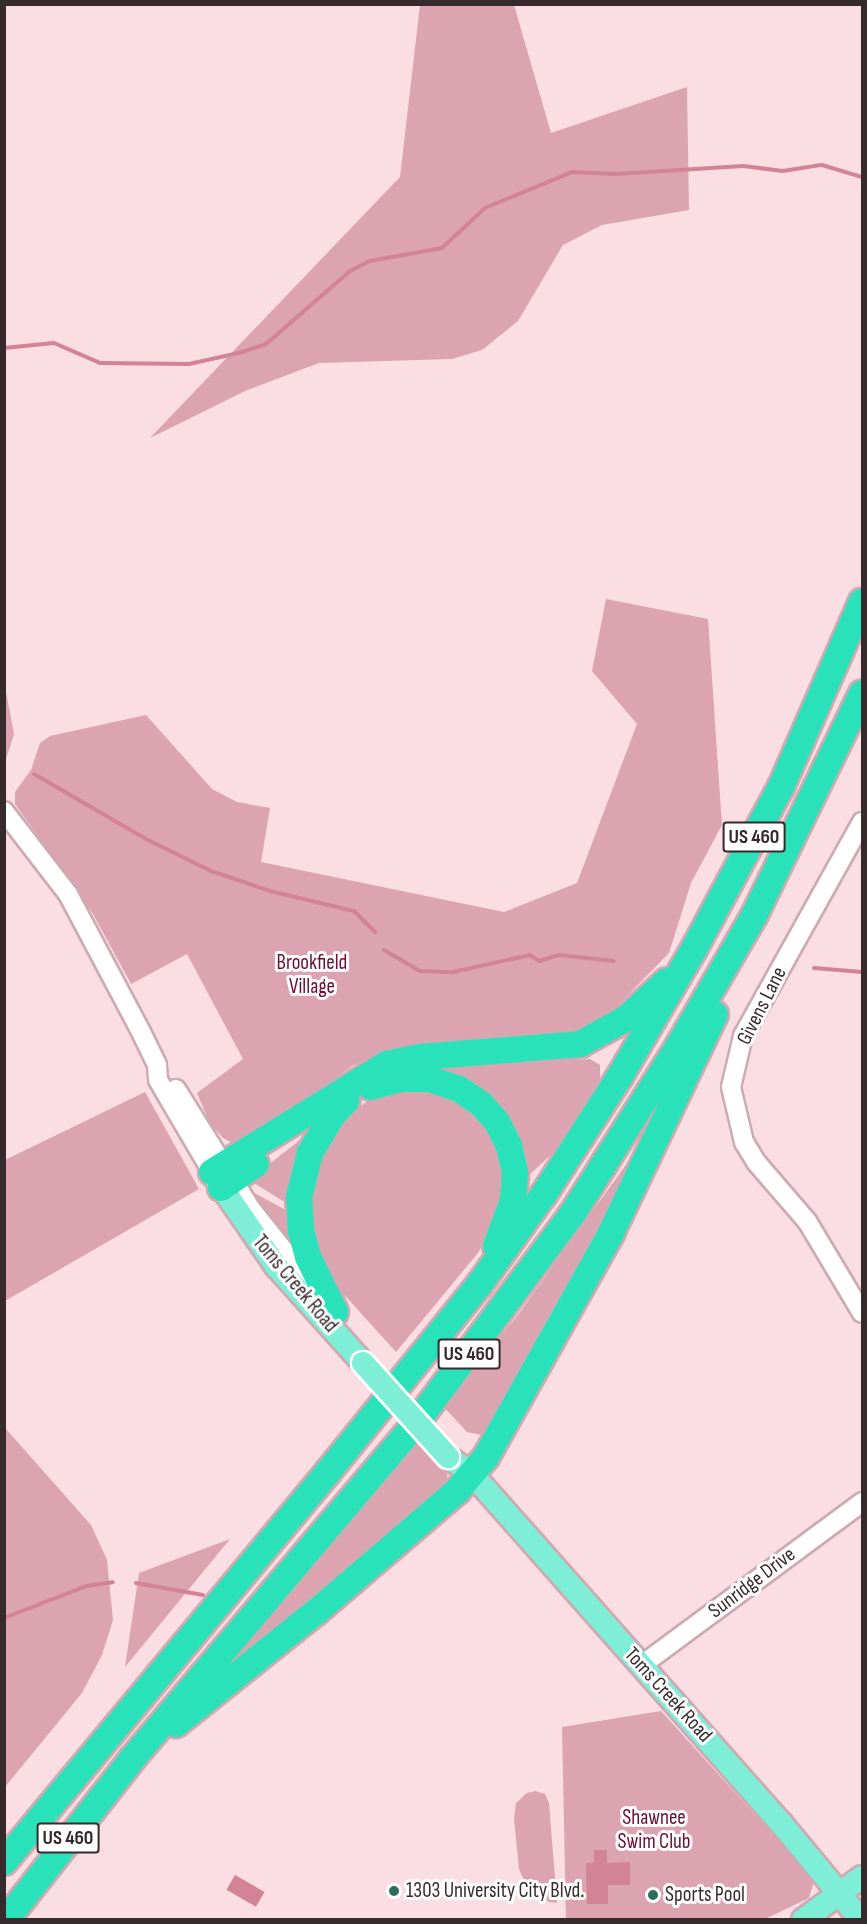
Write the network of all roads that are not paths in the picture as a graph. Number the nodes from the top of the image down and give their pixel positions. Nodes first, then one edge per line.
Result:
1 (862, 602) edge
2 (862, 694) edge
3 (4, 811) edge
4 (862, 822) edge
5 (755, 914) junction
6 (694, 949) junction
7 (346, 1101) junction
8 (222, 1176) junction
9 (479, 1285) junction
10 (335, 1312) junction
11 (862, 1313) edge
12 (368, 1358) junction
13 (472, 1474) junction
14 (862, 1502) edge
15 (642, 1665) junction
16 (133, 1758) junction
17 (4, 1862) edge
18 (862, 1876) edge
19 (841, 1894) junction
20 (6, 1920) edge
21 (803, 1920) edge
22 (861, 1920) edge

1 - 6 highway, US 460
2 - 5 highway, US 460
3 - 8 street, Toms Creek Road
4 - 11 street, Givens Lane
5 - 13 highway
5 - 16 highway, US 460
6 - 8 highway
6 - 9 highway, US 460
7 - 8 highway
7 - 9 highway
7 - 10 highway
8 - 10 street, Toms Creek Road
8 - 12 main road, Toms Creek Road
9 - 17 highway, US 460
10 - 12 main road, Toms Creek Road
12 - 13 main road, Toms Creek Road, bridge
13 - 15 main road, Toms Creek Road
13 - 16 highway
14 - 15 street, Sunridge Drive
15 - 19 main road, Toms Creek Road
16 - 20 highway, US 460
18 - 19 main road
19 - 21 main road
19 - 22 main road, Toms Creek Road

